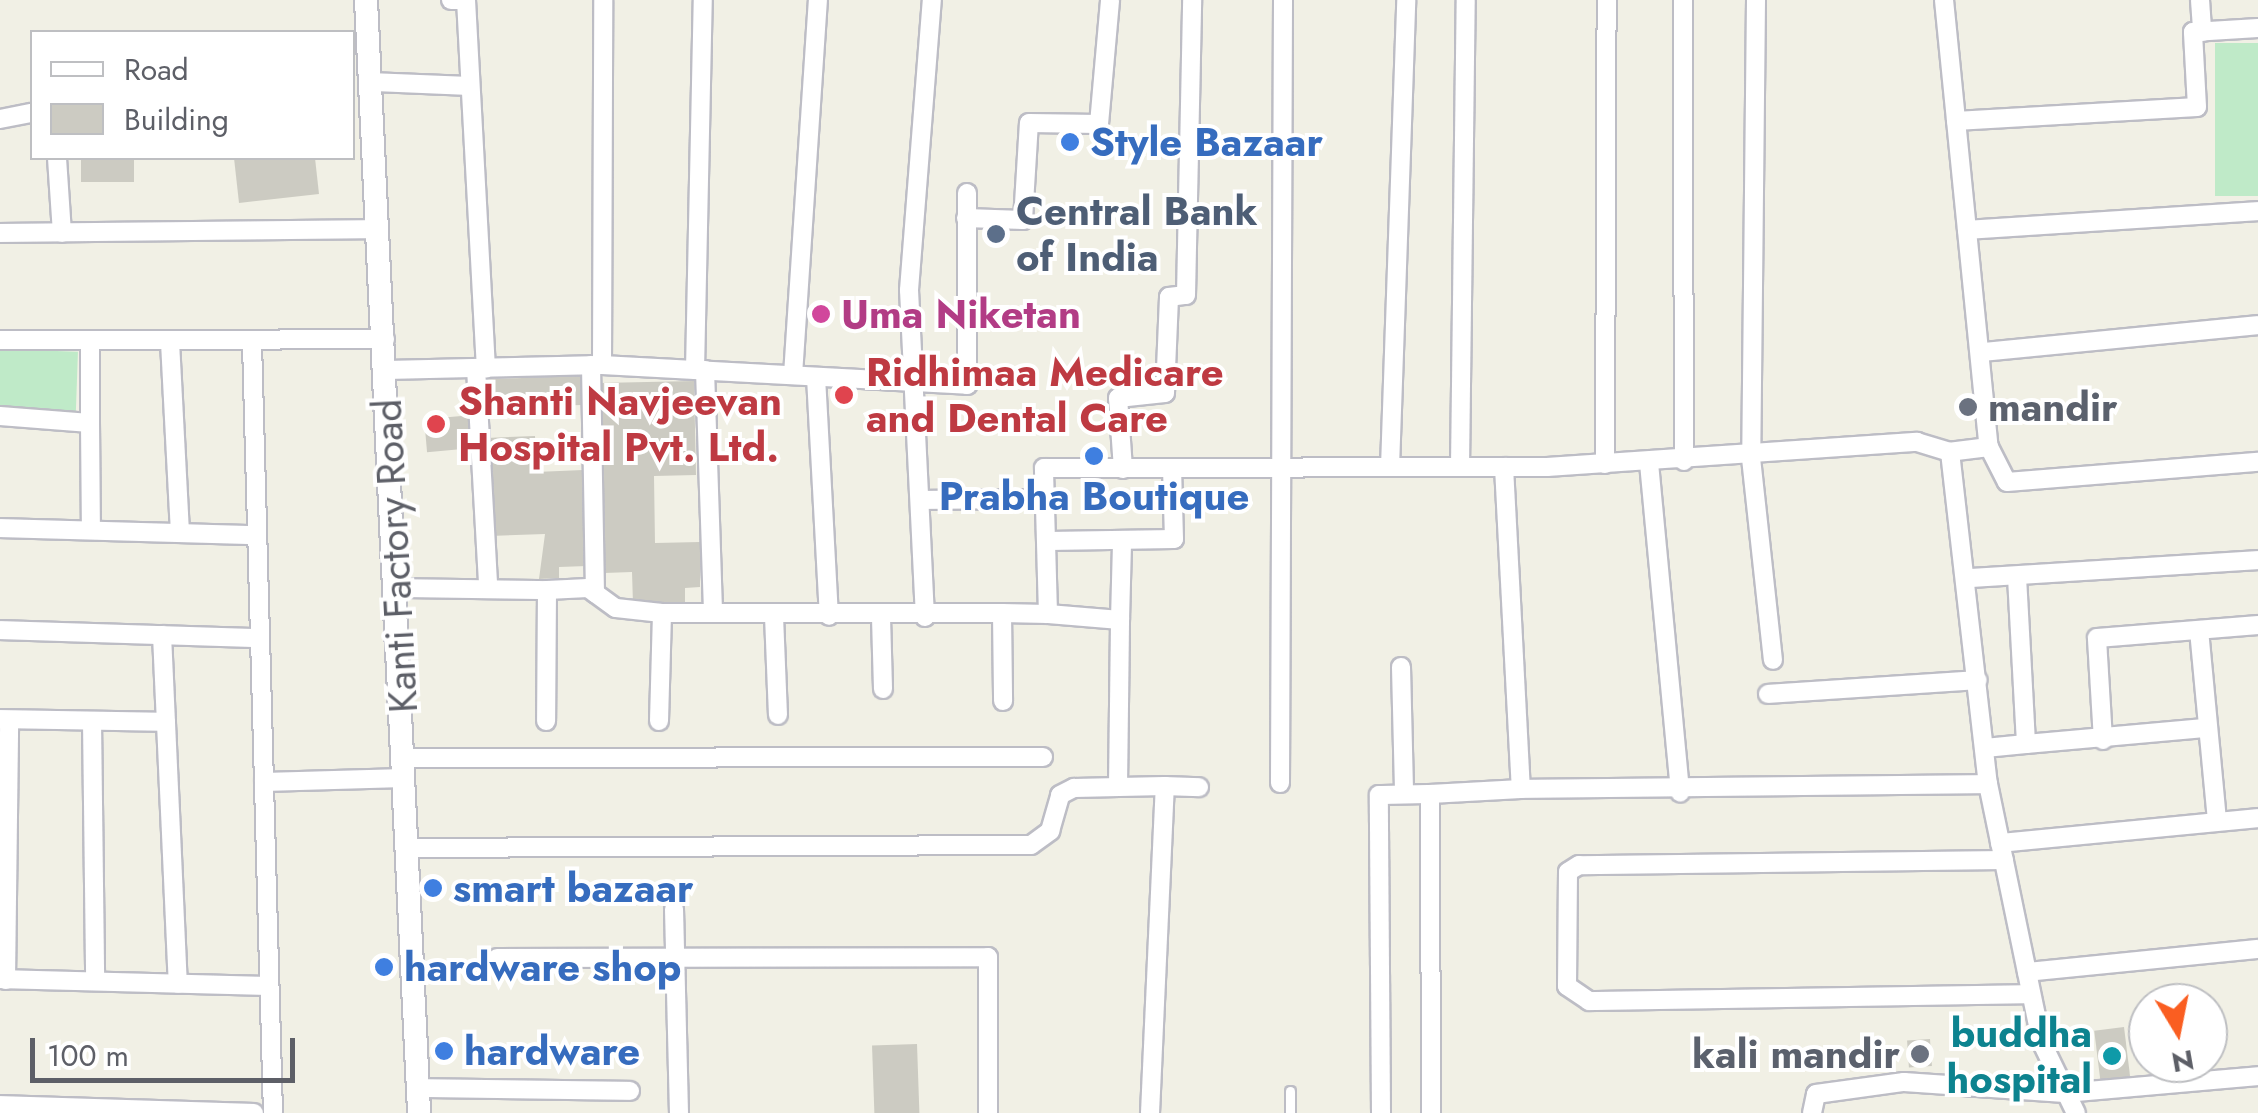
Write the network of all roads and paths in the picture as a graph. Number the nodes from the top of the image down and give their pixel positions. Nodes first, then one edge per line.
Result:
1 (366, 0) edge
2 (451, 0) edge
3 (603, 0) edge
4 (703, 0) edge
5 (818, 0) edge
6 (932, 0) edge
7 (1110, 0) edge
8 (1192, 0) edge
9 (1283, 0) edge
10 (1406, 0) edge
11 (1466, 0) edge
12 (1607, 0) edge
13 (1683, 0) edge
14 (1756, 0) edge
15 (1944, 0) edge
16 (2200, 0) edge
17 (2258, 28) edge
18 (2202, 32) junction
19 (362, 53) edge
20 (372, 82) junction
21 (466, 86) junction
22 (30, 113) edge
23 (0, 119) edge
24 (1956, 121) junction
25 (57, 160) edge
26 (967, 193) dead end
27 (2258, 210) edge
28 (966, 218) junction
29 (379, 230) junction
30 (1967, 230) junction
31 (62, 233) junction
32 (0, 234) edge
33 (2258, 325) edge
34 (385, 339) junction
35 (0, 340) edge
36 (90, 341) junction
37 (170, 342) junction
38 (252, 343) junction
39 (1983, 352) junction
40 (596, 365) junction
41 (481, 368) junction
42 (386, 370) junction
43 (700, 370) junction
44 (793, 375) junction
45 (816, 377) junction
46 (913, 382) junction
47 (0, 416) edge
48 (90, 423) junction
49 (1989, 448) junction
50 (1950, 452) junction
51 (1751, 458) junction
52 (1684, 461) junction
53 (1649, 462) junction
54 (2258, 462) edge
55 (1605, 464) junction
56 (1278, 467) junction
57 (1390, 467) junction
58 (1460, 467) junction
59 (1504, 467) junction
60 (1123, 468) junction
61 (1172, 468) junction
62 (1046, 499) junction
63 (924, 500) junction
64 (0, 528) edge
65 (91, 530) junction
66 (180, 533) junction
67 (257, 535) junction
68 (1048, 540) junction
69 (1122, 545) junction
70 (2258, 560) edge
71 (2017, 577) junction
72 (1972, 578) junction
73 (488, 586) junction
74 (396, 588) junction
75 (547, 590) junction
76 (594, 593) junction
77 (662, 613) junction
78 (713, 613) junction
79 (1002, 613) junction
80 (1048, 614) junction
81 (774, 616) junction
82 (829, 616) junction
83 (881, 617) junction
84 (925, 617) junction
85 (1120, 620) junction
86 (2258, 625) edge
87 (0, 630) edge
88 (2199, 630) junction
89 (162, 635) junction
90 (260, 638) junction
91 (1773, 660) dead end
92 (1401, 667) dead end
93 (1978, 680) junction
94 (883, 689) dead end
95 (1768, 694) dead end
96 (1003, 700) dead end
97 (778, 715) dead end
98 (4, 720) edge
99 (92, 721) junction
100 (546, 721) dead end
101 (659, 721) dead end
102 (166, 722) junction
103 (2207, 728) junction
104 (2102, 740) junction
105 (2026, 744) junction
106 (1985, 748) junction
107 (1043, 757) dead end
108 (404, 768) junction
109 (264, 782) junction
110 (1280, 783) dead end
111 (1988, 784) junction
112 (1165, 786) junction
113 (1118, 787) junction
114 (1200, 787) dead end
115 (1521, 789) junction
116 (1404, 794) junction
117 (1430, 794) junction
118 (1680, 794) junction
119 (2258, 818) edge
120 (2217, 820) junction
121 (408, 848) junction
122 (2002, 851) junction
123 (4, 889) edge
124 (674, 909) dead end
125 (2258, 949) edge
126 (496, 958) dead end
127 (677, 960) junction
128 (2027, 972) junction
129 (3, 980) edge
130 (95, 981) junction
131 (178, 984) junction
132 (270, 986) junction
133 (2031, 994) junction
134 (2258, 1076) edge
135 (418, 1088) junction
136 (1290, 1090) dead end
137 (630, 1091) dead end
138 (2065, 1093) junction
139 (0, 1104) edge
140 (50, 1109) edge
141 (254, 1113) edge
142 (273, 1113) edge
143 (419, 1113) edge
144 (680, 1113) edge
145 (988, 1113) edge
146 (1150, 1113) edge
147 (1290, 1113) edge
148 (1381, 1113) edge
149 (1431, 1113) edge
150 (1812, 1113) edge
151 (2076, 1113) edge

1 - 19 street, Kanti Factory Road
2 - 21 street
3 - 40 street
4 - 43 street
5 - 44 street
6 - 46 street
7 - 28 street
8 - 60 street
9 - 56 street
10 - 57 street
11 - 58 street
12 - 55 street
13 - 52 street
14 - 51 street
15 - 24 street
16 - 18 street
17 - 18 street
18 - 24 street
19 - 20 street, Kanti Factory Road
20 - 21 street
20 - 29 street, Kanti Factory Road
21 - 41 street
22 - 23 street
24 - 30 street
25 - 31 street
26 - 28 street
27 - 30 street
28 - 46 street
29 - 31 street
29 - 34 street, Kanti Factory Road
30 - 39 street
31 - 32 street
33 - 39 street
34 - 38 street
34 - 42 street, Kanti Factory Road
35 - 36 street
36 - 37 street
36 - 48 street
37 - 38 street
37 - 66 street
38 - 67 street
39 - 49 street
40 - 41 street
40 - 43 street
40 - 76 street
41 - 42 street
41 - 73 street
42 - 74 street, Kanti Factory Road
43 - 44 street
43 - 78 street
44 - 45 street
45 - 46 street
45 - 82 street
46 - 63 street
47 - 48 street
48 - 65 street
49 - 50 street
49 - 54 street
50 - 51 street
50 - 72 street
51 - 52 street
51 - 91 street
52 - 53 street
53 - 55 street
53 - 118 street
55 - 59 street
56 - 57 street
56 - 61 street
56 - 110 street
57 - 58 street
58 - 59 street
59 - 115 street
60 - 61 street
60 - 62 street
61 - 69 street
62 - 63 street
62 - 68 street
63 - 84 street
64 - 65 street
65 - 66 street
66 - 67 street
67 - 90 street
68 - 69 street
68 - 80 street
69 - 85 street
70 - 71 street
71 - 72 street
71 - 105 street
72 - 93 street
73 - 74 street
73 - 75 street
74 - 108 street, Kanti Factory Road
75 - 76 street
75 - 100 street
76 - 77 street
77 - 78 street
77 - 101 street
78 - 81 street
79 - 80 street
79 - 84 street
79 - 96 street
80 - 85 street
81 - 82 street
81 - 97 street
82 - 83 street
83 - 84 street
83 - 94 street
85 - 113 street
86 - 88 street
87 - 89 street
88 - 103 street
88 - 104 street
89 - 90 street
89 - 102 street
90 - 109 street
92 - 116 street
93 - 95 street
93 - 106 street
98 - 99 street
98 - 123 street
99 - 102 street
99 - 130 street
102 - 131 street
103 - 104 street
103 - 120 street
104 - 105 street
105 - 106 street
106 - 111 street
107 - 108 street
108 - 109 street
108 - 121 street, Kanti Factory Road
109 - 132 street
111 - 118 street
111 - 122 street
112 - 113 street
112 - 114 street
112 - 146 street
113 - 121 street
115 - 117 street
115 - 118 street
116 - 117 street
116 - 148 street
117 - 149 street
119 - 120 street
120 - 122 street
121 - 135 street, Kanti Factory Road
122 - 128 street
122 - 133 street
123 - 129 street
124 - 127 street
125 - 128 street
126 - 127 street
127 - 144 street
127 - 145 street
128 - 133 street
129 - 130 street
130 - 131 street
131 - 132 street
132 - 142 street
133 - 138 street
134 - 138 street
135 - 137 street
135 - 143 street, Kanti Factory Road
136 - 147 lane
138 - 150 street
138 - 151 street
139 - 140 street
140 - 141 street

